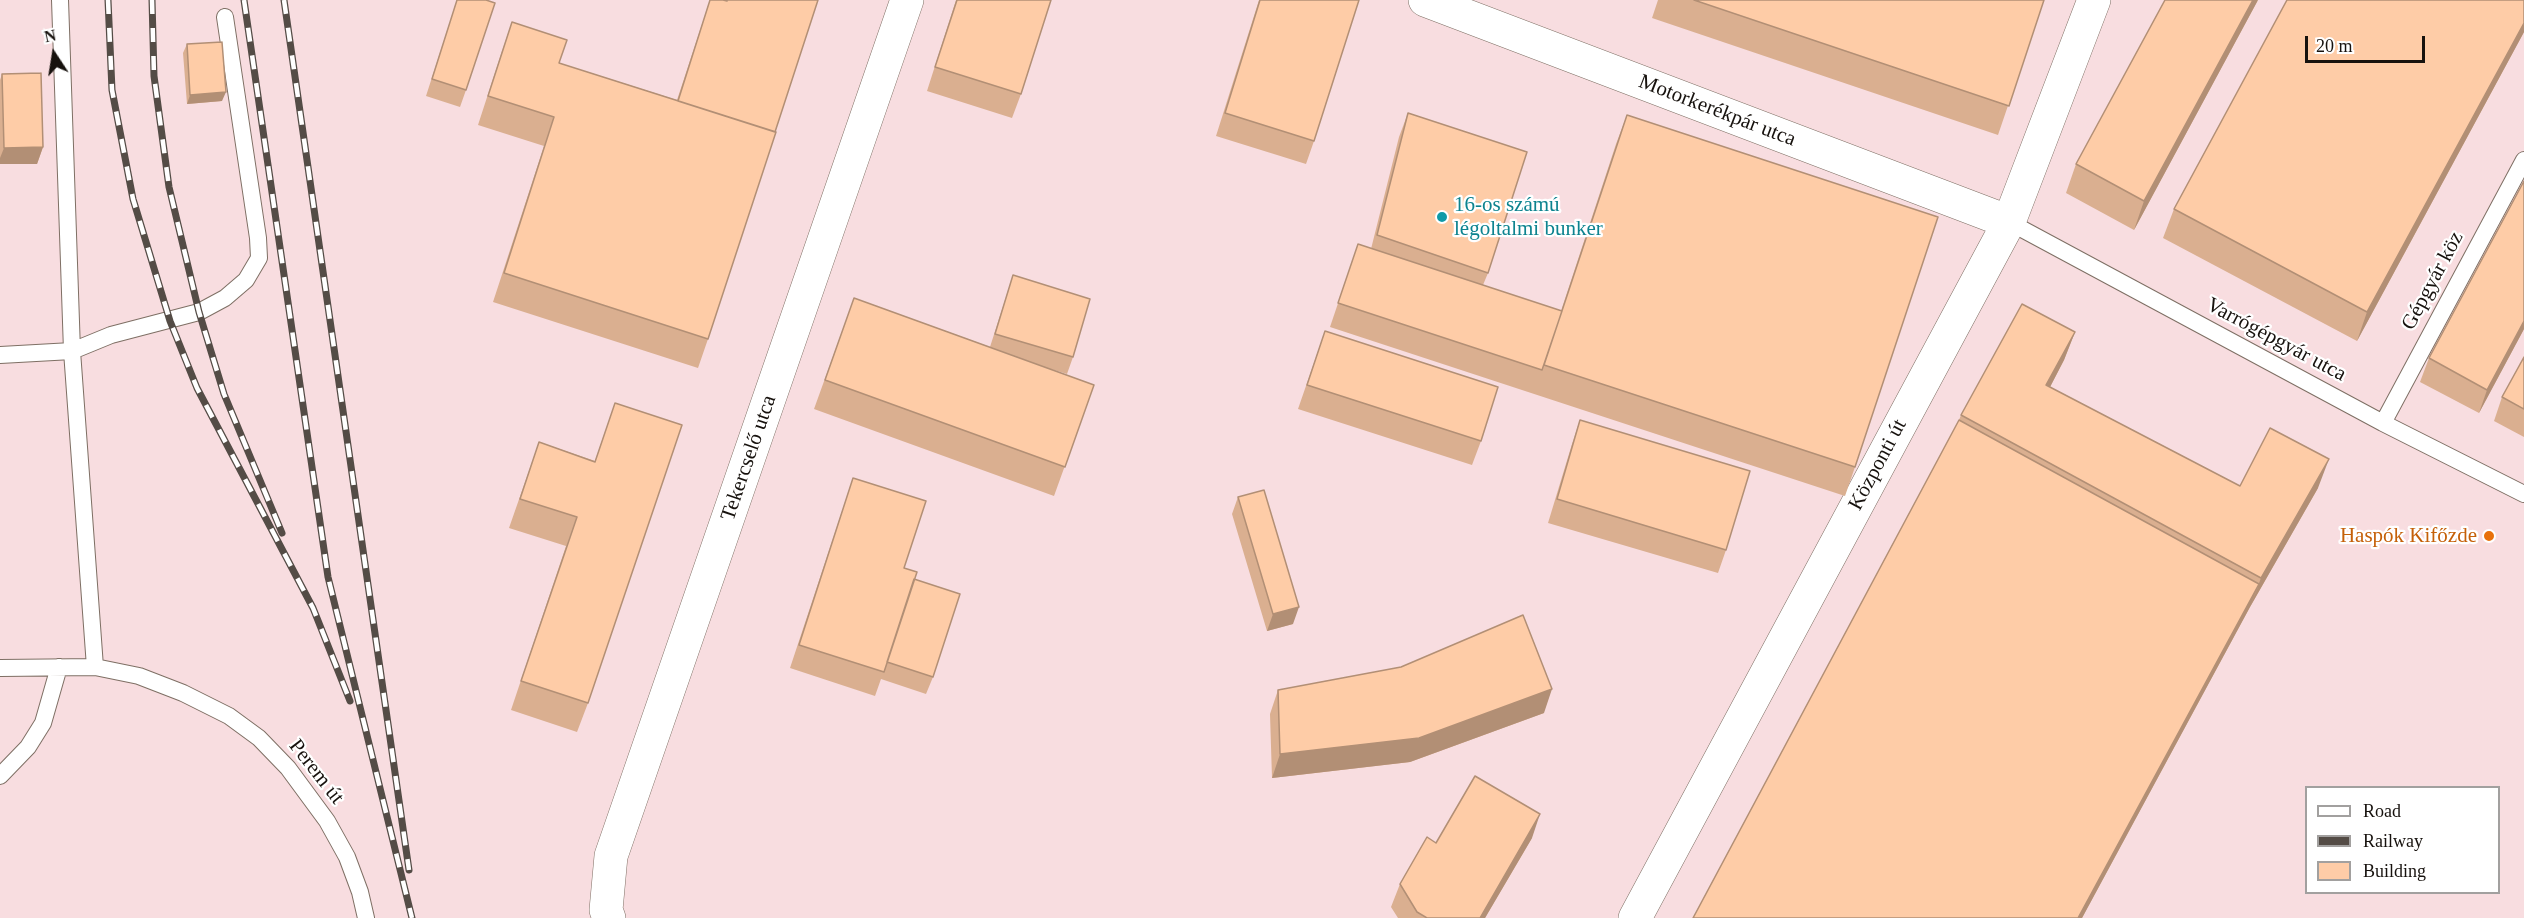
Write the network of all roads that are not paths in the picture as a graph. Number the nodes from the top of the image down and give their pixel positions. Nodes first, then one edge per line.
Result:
1 (60, 0) edge
2 (908, 0) edge
3 (1425, 0) edge
4 (2094, 0) edge
5 (225, 17) dead end
6 (2524, 160) edge
7 (2009, 222) junction
8 (72, 351) junction
9 (0, 355) edge
10 (2383, 423) junction
11 (2524, 494) edge
12 (59, 667) junction
13 (95, 667) junction
14 (0, 668) edge
15 (0, 776) edge
16 (366, 918) edge
17 (609, 918) edge
18 (1635, 918) edge

1 - 8 lane
2 - 17 street, Tekercselő utca
3 - 7 street, Motorkerékpár utca
4 - 7 street, Központi út
5 - 8 lane
6 - 10 lane, Gépgyár köz
7 - 10 lane, Varrógépgyár utca
7 - 18 street, Központi út
8 - 9 lane
8 - 13 lane
10 - 11 lane, Varrógépgyár utca
12 - 13 lane, Perem út
12 - 14 lane, Perem út
12 - 15 lane
13 - 16 lane, Perem út

